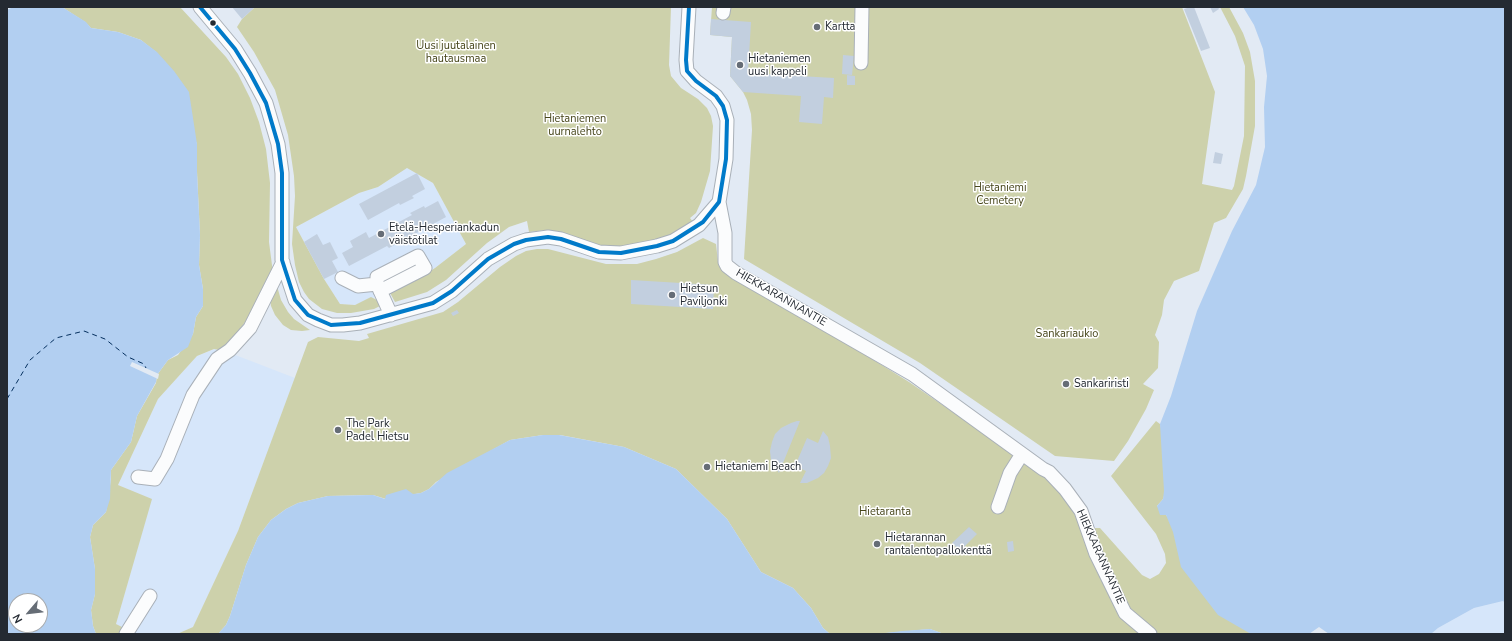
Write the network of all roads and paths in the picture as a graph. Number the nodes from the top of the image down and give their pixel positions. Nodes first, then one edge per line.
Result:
1 (200, 7) edge
2 (689, 7) edge
3 (862, 7) edge
4 (861, 63) dead end
5 (719, 202) junction
6 (283, 262) junction
7 (342, 278) dead end
8 (390, 316) junction
9 (1022, 454) junction
10 (138, 477) dead end
11 (998, 507) dead end
12 (150, 596) dead end
13 (126, 634) edge
14 (1150, 634) edge

1 - 6 street
2 - 5 street
3 - 4 street
5 - 8 street
5 - 9 street, HIEKKARANNANTIE
6 - 8 street
6 - 10 street
7 - 8 street
9 - 11 street
9 - 14 street, HIEKKARANNANTIE
12 - 13 street

